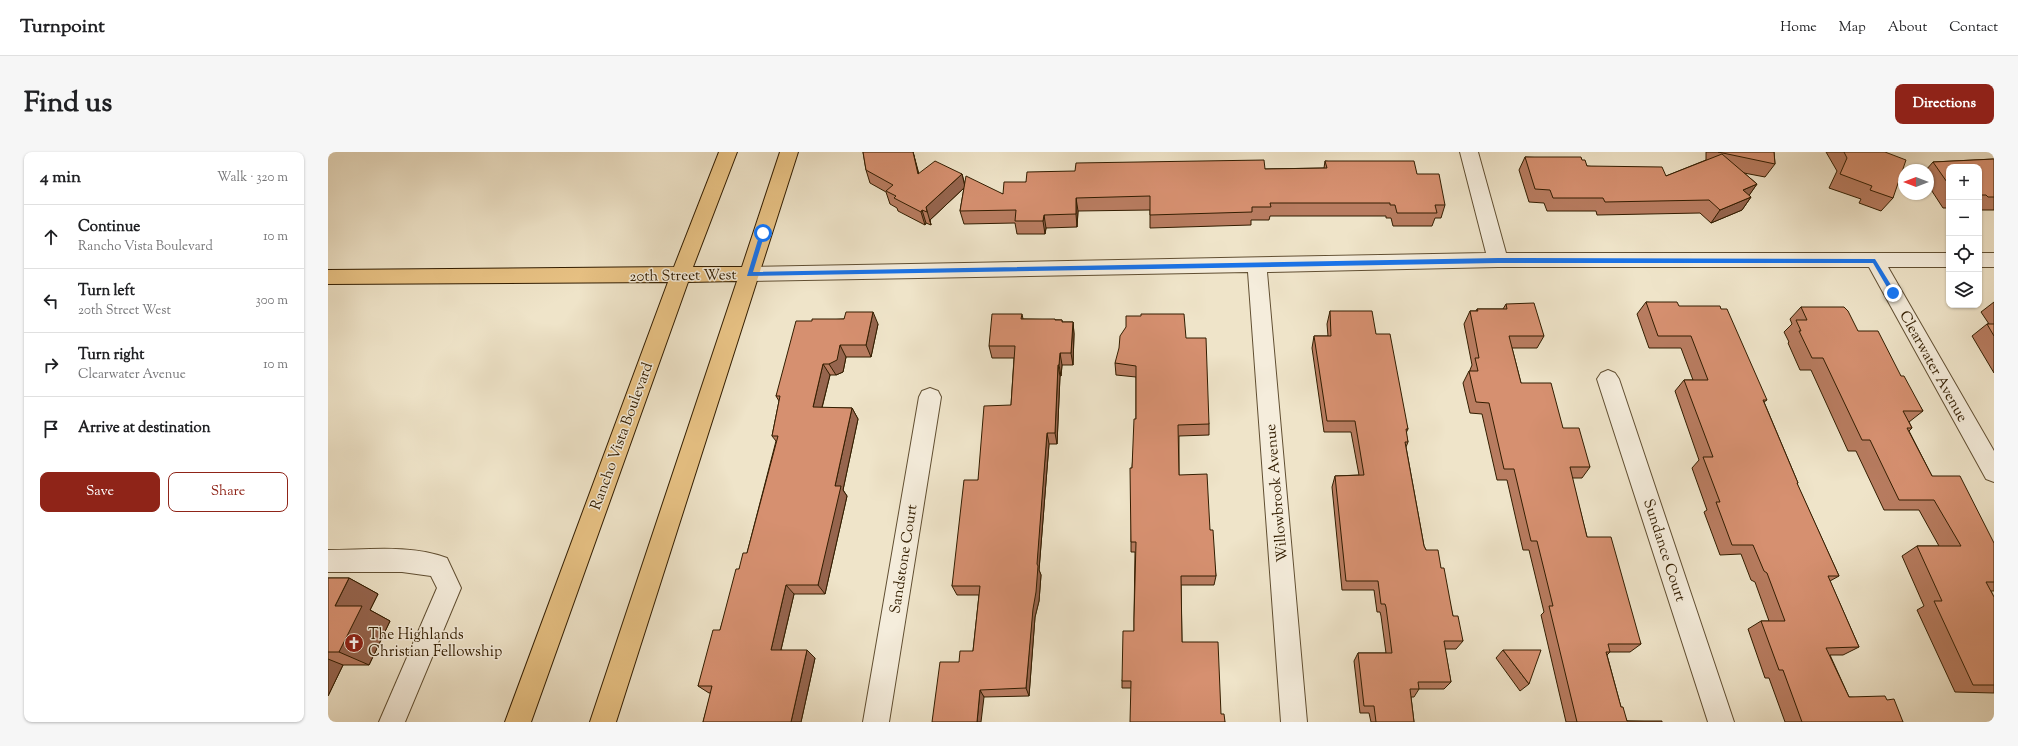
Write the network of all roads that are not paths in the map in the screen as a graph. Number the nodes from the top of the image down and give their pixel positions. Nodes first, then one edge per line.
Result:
1 (728, 152) edge
2 (789, 152) edge
3 (1469, 152) edge
4 (1498, 260) junction
5 (1946, 260) edge
6 (1982, 260) edge
7 (1994, 260) edge
8 (1875, 261) junction
9 (1258, 264) junction
10 (749, 274) junction
11 (680, 276) junction
12 (328, 277) edge
13 (1608, 379) dead end
14 (930, 397) dead end
15 (1994, 472) edge
16 (328, 561) edge
17 (392, 722) edge
18 (518, 722) edge
19 (603, 722) edge
20 (876, 722) edge
21 (1294, 722) edge
22 (1721, 722) edge

1 - 11 main road, Rancho Vista Boulevard
2 - 10 main road
3 - 4 street
4 - 8 street, 20th Street West
4 - 9 street, 20th Street West
5 - 8 street, 20th Street West
6 - 7 street
8 - 15 street, Clearwater Avenue
9 - 10 street, 20th Street West
9 - 21 street, Willowbrook Avenue
10 - 11 main road, 20th Street West
10 - 19 main road
11 - 12 main road, 20th Street West
11 - 18 main road, Rancho Vista Boulevard
13 - 22 street, Sundance Court
14 - 20 street, Sandstone Court
16 - 17 street

